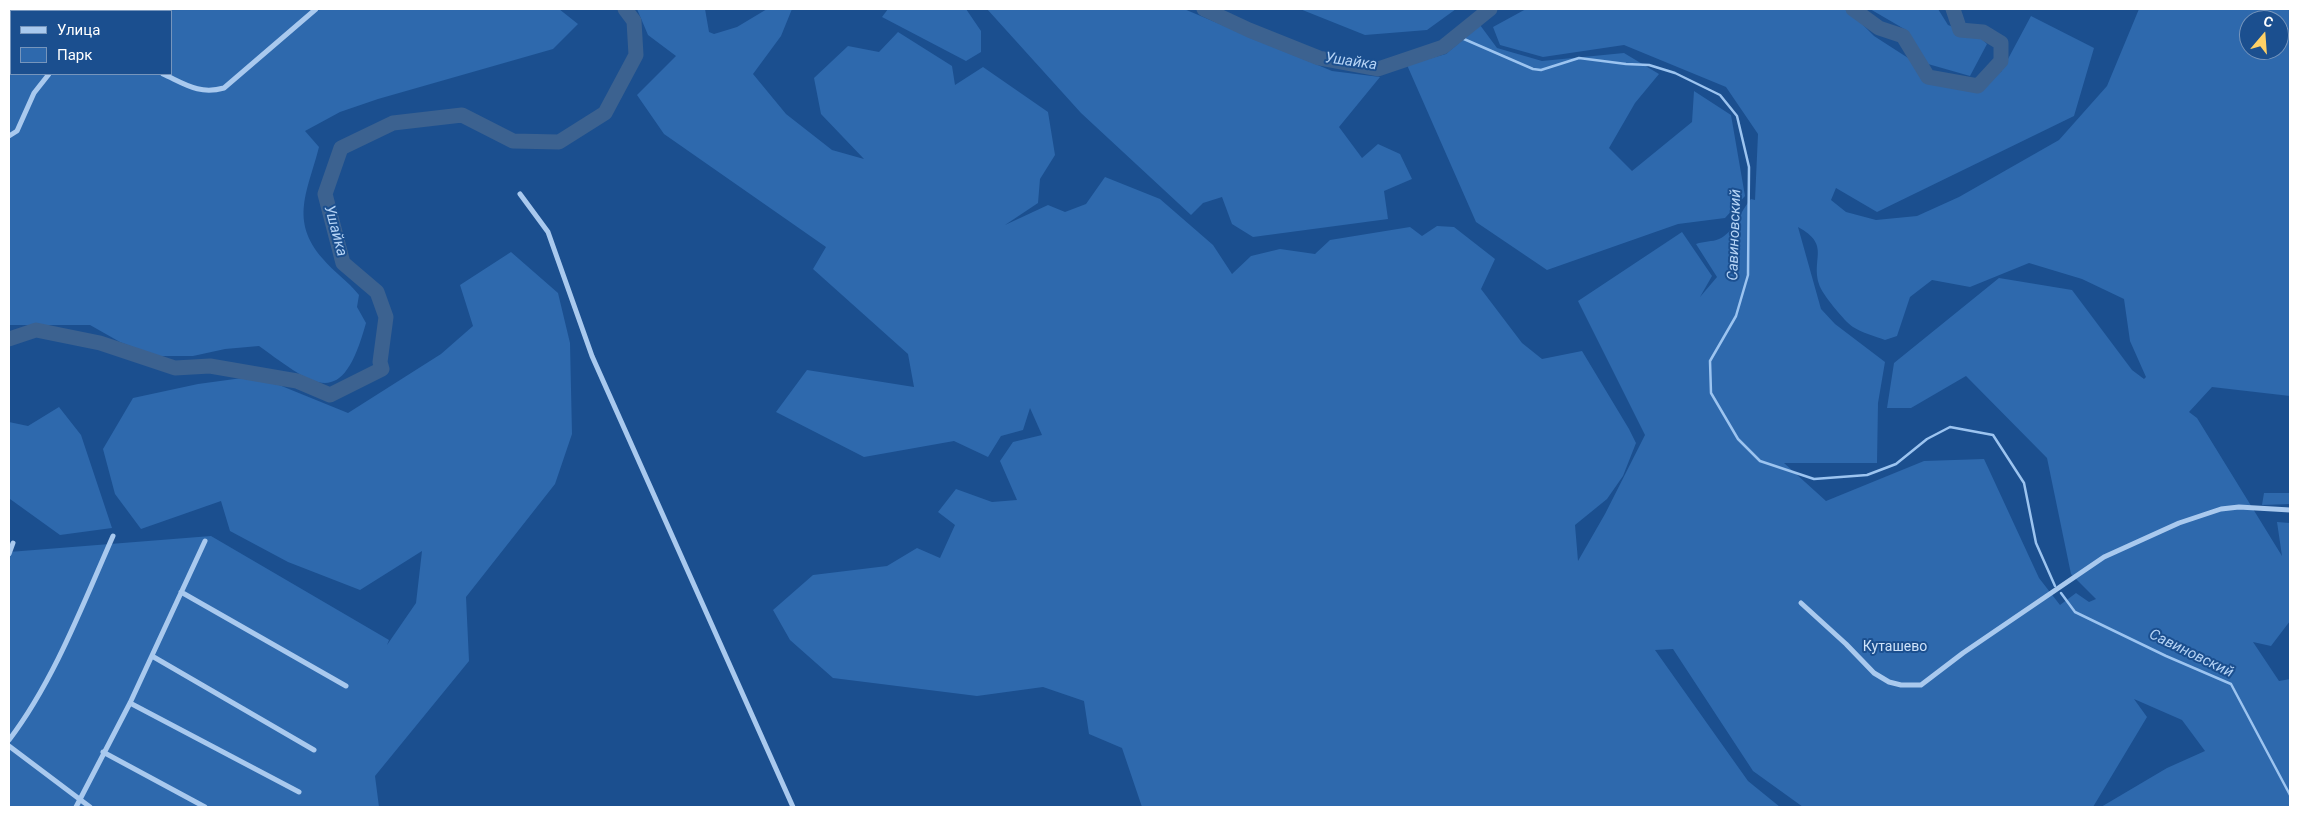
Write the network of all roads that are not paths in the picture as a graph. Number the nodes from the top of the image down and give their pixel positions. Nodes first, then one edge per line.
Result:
1 (316, 9) edge
2 (48, 75) edge
3 (165, 75) edge
4 (9, 136) edge
5 (520, 194) dead end
6 (2290, 510) edge
7 (113, 536) dead end
8 (205, 541) dead end
9 (13, 543) dead end
10 (9, 554) edge
11 (181, 592) junction
12 (1801, 603) dead end
13 (152, 656) junction
14 (346, 686) dead end
15 (130, 703) junction
16 (9, 740) edge
17 (9, 746) edge
18 (314, 750) dead end
19 (103, 752) junction
20 (299, 792) dead end
21 (80, 800) junction
22 (76, 807) edge
23 (90, 807) edge
24 (205, 807) edge
25 (793, 807) edge

1 - 3 street
2 - 4 street
5 - 25 street
6 - 12 street
7 - 16 street
8 - 11 street
9 - 10 street
11 - 13 street
11 - 14 street
13 - 15 street
13 - 18 street
15 - 19 street
15 - 20 street
17 - 21 street
19 - 21 street
19 - 24 street
21 - 22 street
21 - 23 street

